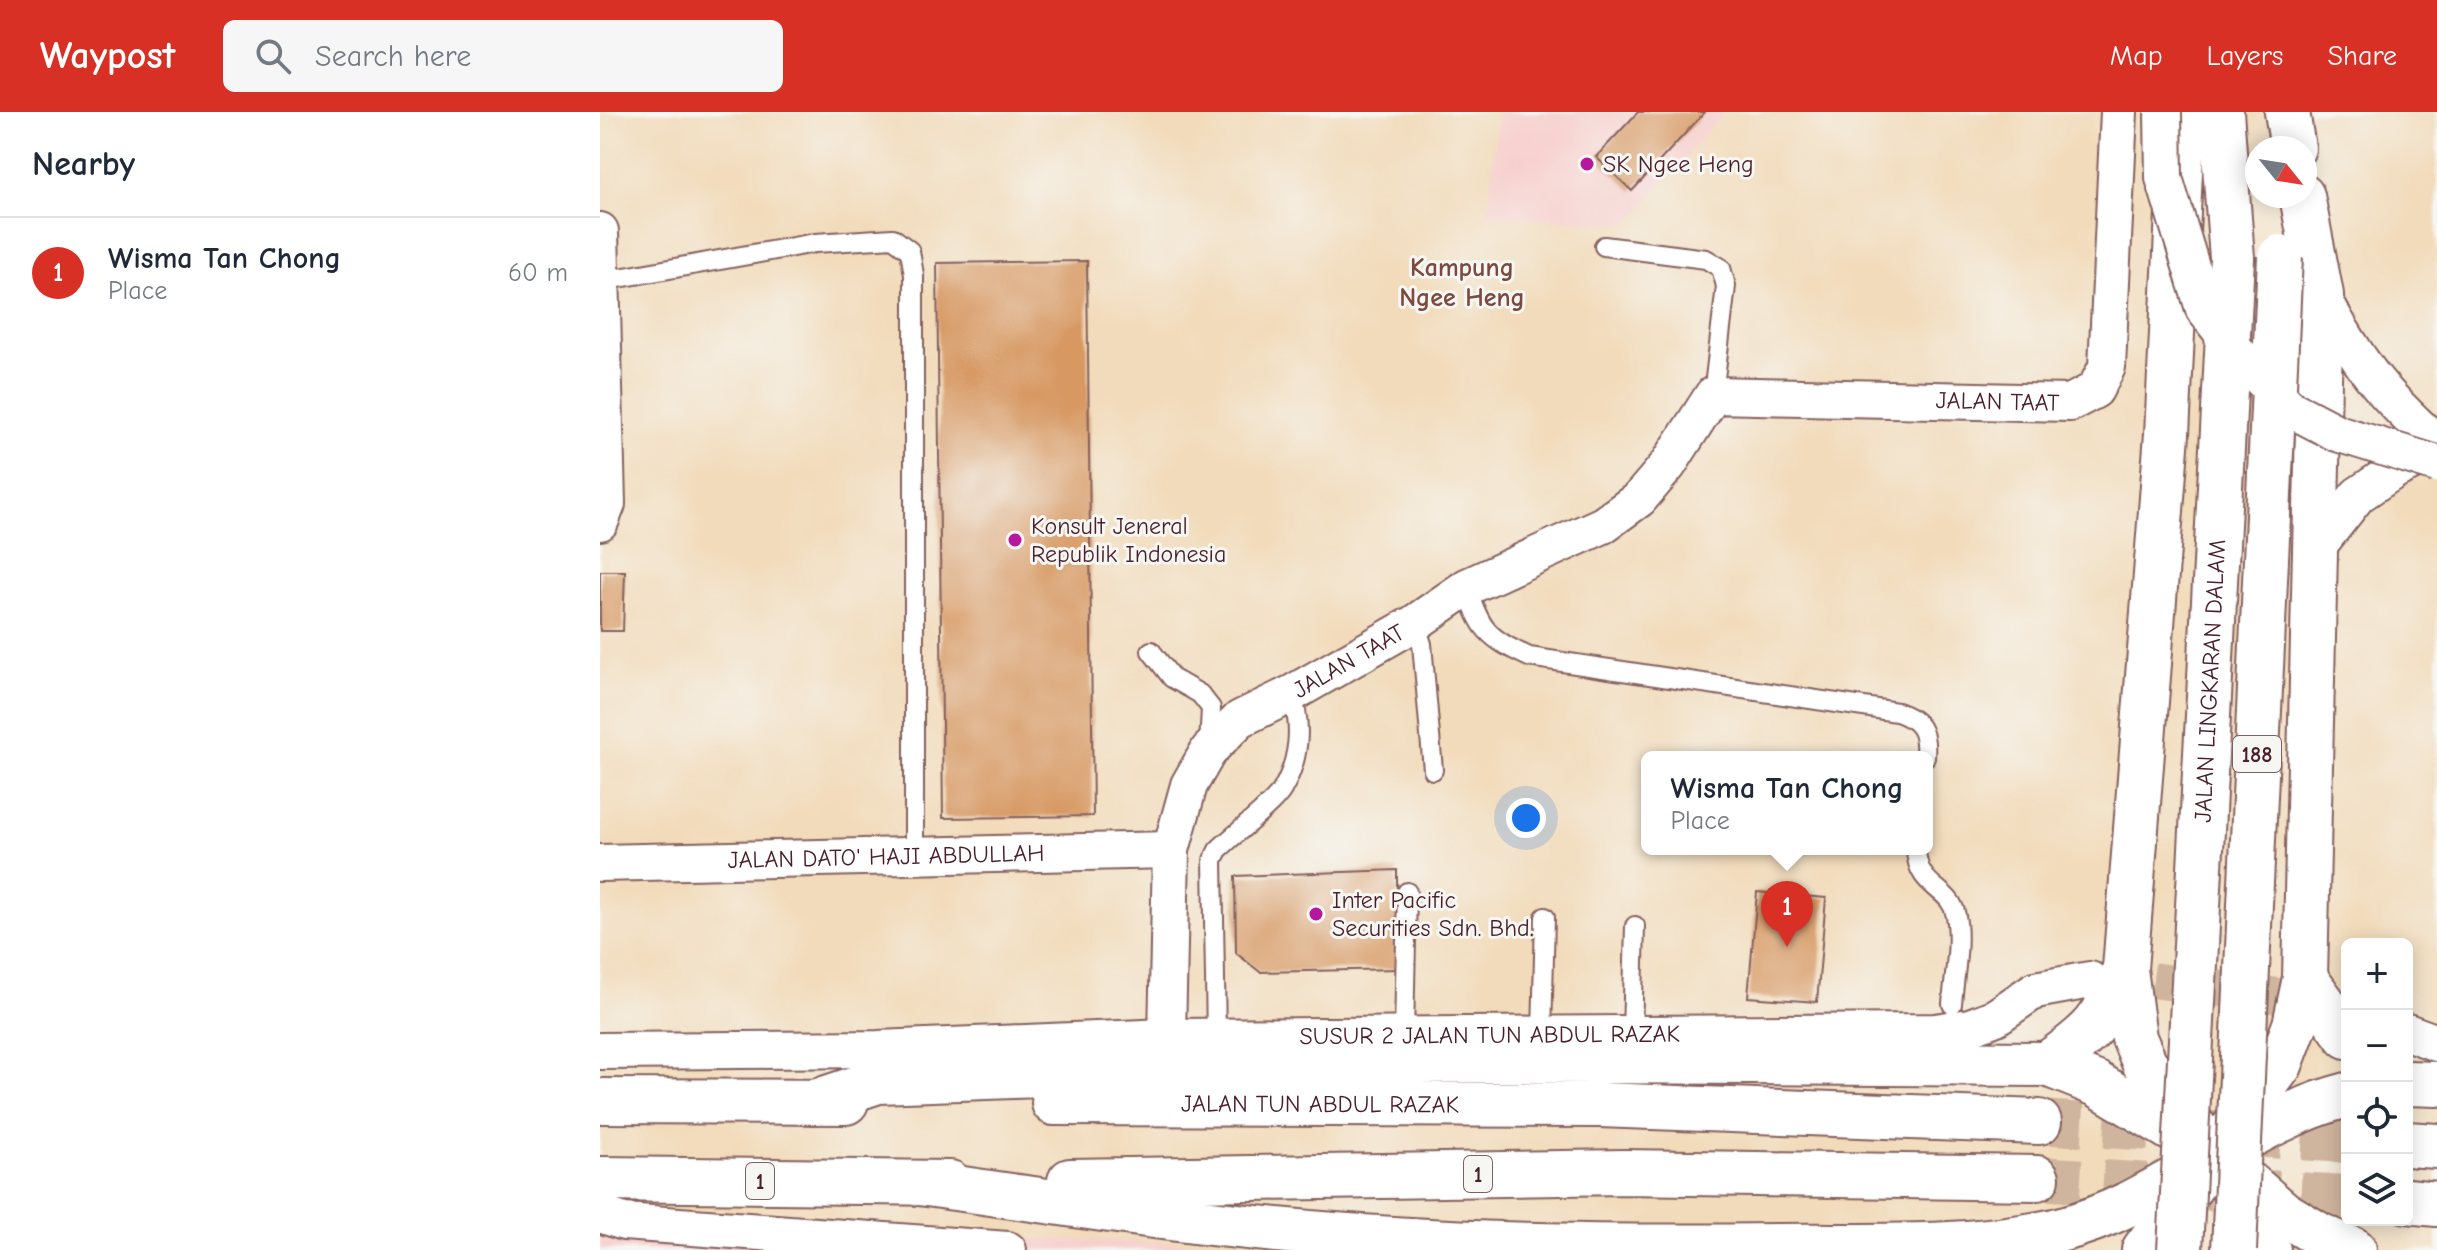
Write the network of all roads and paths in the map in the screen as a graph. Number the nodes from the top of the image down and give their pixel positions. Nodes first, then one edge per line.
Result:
1 (2119, 112) edge
2 (2163, 112) edge
3 (2183, 112) edge
4 (2221, 112) edge
5 (2272, 112) edge
6 (2287, 112) edge
7 (2273, 136) edge
8 (2291, 136) edge
9 (2278, 208) edge
10 (2304, 208) edge
11 (600, 231) edge
12 (1604, 246) dead end
13 (602, 281) edge
14 (2321, 295) junction
15 (1713, 395) junction
16 (2437, 443) edge
17 (2437, 450) edge
18 (2437, 464) edge
19 (600, 522) edge
20 (2317, 547) junction
21 (1467, 587) junction
22 (1415, 623) junction
23 (1151, 651) dead end
24 (1291, 694) junction
25 (1209, 750) junction
26 (1925, 751) edge
27 (1433, 770) dead end
28 (1171, 850) junction
29 (1917, 855) edge
30 (914, 856) junction
31 (600, 863) edge
32 (1407, 892) dead end
33 (1545, 917) dead end
34 (1635, 926) dead end
35 (2107, 975) junction
36 (2305, 978) junction
37 (1952, 1004) dead end
38 (2341, 1028) edge
39 (1542, 1034) junction
40 (1632, 1034) junction
41 (2413, 1034) edge
42 (1404, 1036) junction
43 (1167, 1037) junction
44 (1216, 1037) junction
45 (2437, 1043) edge
46 (600, 1051) edge
47 (2047, 1064) junction
48 (878, 1065) junction
49 (2341, 1097) edge
50 (600, 1101) edge
51 (815, 1102) junction
52 (2039, 1122) tunnel mouth
53 (2413, 1144) edge
54 (2437, 1146) edge
55 (2215, 1155) junction
56 (2037, 1178) tunnel mouth
57 (600, 1179) edge
58 (919, 1183) junction
59 (2413, 1202) edge
60 (2437, 1204) edge
61 (600, 1214) edge
62 (2000, 1247) edge
63 (1008, 1250) edge
64 (2144, 1250) edge
65 (2180, 1250) edge
66 (2234, 1250) edge
67 (2268, 1250) edge
68 (2354, 1250) edge

1 - 15 street, JALAN TAAT
2 - 18 street, bridge
3 - 35 highway
4 - 65 highway, JALAN LINGKARAN DALAM / 188, bridge
5 - 7 highway
6 - 8 highway
9 - 66 highway, 188, bridge
10 - 14 highway
11 - 13 street
12 - 15 lane, JALAN TAAT
13 - 19 street
13 - 30 lane
14 - 16 street
14 - 20 highway
15 - 21 street, JALAN TAAT
17 - 20 street
20 - 36 highway
21 - 22 street, JALAN TAAT
21 - 26 lane
22 - 24 street, JALAN TAAT
22 - 27 lane
23 - 25 lane
24 - 25 street, JALAN TAAT
24 - 44 lane
25 - 28 street, JALAN TAAT
28 - 30 street, JALAN DATO' HAJI ABDULLAH
28 - 43 street, JALAN TAAT
29 - 37 lane
30 - 31 street, JALAN DATO' HAJI ABDULLAH
32 - 42 lane
33 - 39 lane
34 - 40 lane
35 - 40 street, SUSUR 2 JALAN TUN ABDUL RAZAK
35 - 47 highway
35 - 55 highway
36 - 38 highway
36 - 55 highway
39 - 40 street, SUSUR 2 JALAN TUN ABDUL RAZAK
39 - 42 street, SUSUR 2 JALAN TUN ABDUL RAZAK
41 - 45 street
42 - 44 street, SUSUR 2 JALAN TUN ABDUL RAZAK
43 - 44 street, SUSUR 2 JALAN TUN ABDUL RAZAK
43 - 48 street, SUSUR 2 JALAN TUN ABDUL RAZAK
46 - 48 street, SUSUR 2 JALAN TUN ABDUL RAZAK
47 - 48 highway
47 - 55 highway
48 - 51 highway
49 - 55 highway
50 - 51 highway, JALAN TUN ABDUL RAZAK
51 - 52 highway, JALAN TUN ABDUL RAZAK
53 - 54 highway
55 - 62 highway
55 - 64 highway
55 - 67 highway
55 - 68 highway
56 - 58 highway, 1
57 - 58 highway, 1
58 - 62 highway
59 - 60 highway
61 - 63 street

